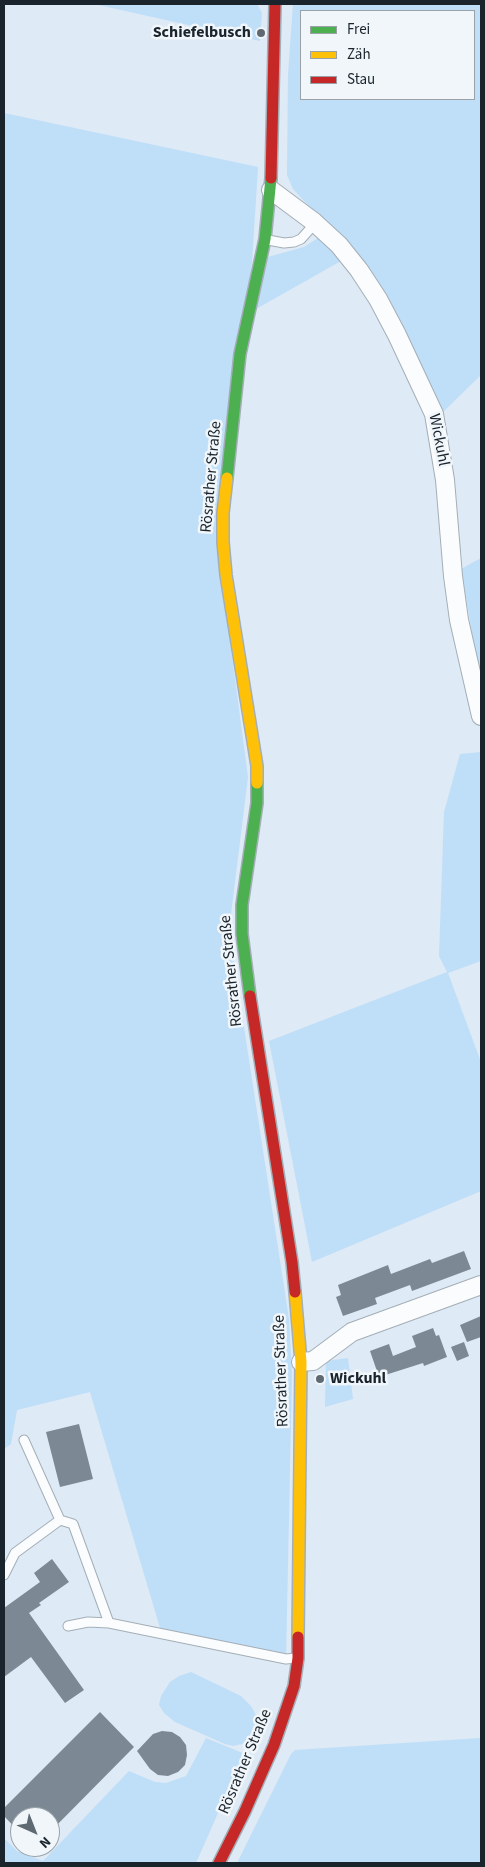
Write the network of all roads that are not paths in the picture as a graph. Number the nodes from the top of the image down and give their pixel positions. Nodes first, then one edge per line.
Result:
1 (274, 4) edge
2 (271, 190) junction
3 (314, 222) junction
4 (265, 239) junction
5 (481, 716) edge
6 (481, 1285) edge
7 (301, 1362) junction
8 (24, 1440) dead end
9 (60, 1520) junction
10 (4, 1575) edge
11 (109, 1623) junction
12 (68, 1626) dead end
13 (298, 1658) junction
14 (219, 1863) edge

1 - 2 street, Rösrather Straße
2 - 3 street, Wickuhl
2 - 4 street, Rösrather Straße
3 - 4 lane
3 - 5 street, Wickuhl
4 - 7 street, Rösrather Straße
6 - 7 street
7 - 13 street, Rösrather Straße
8 - 9 lane
9 - 10 lane
9 - 11 lane
11 - 12 lane
11 - 13 lane
13 - 14 street, Rösrather Straße

